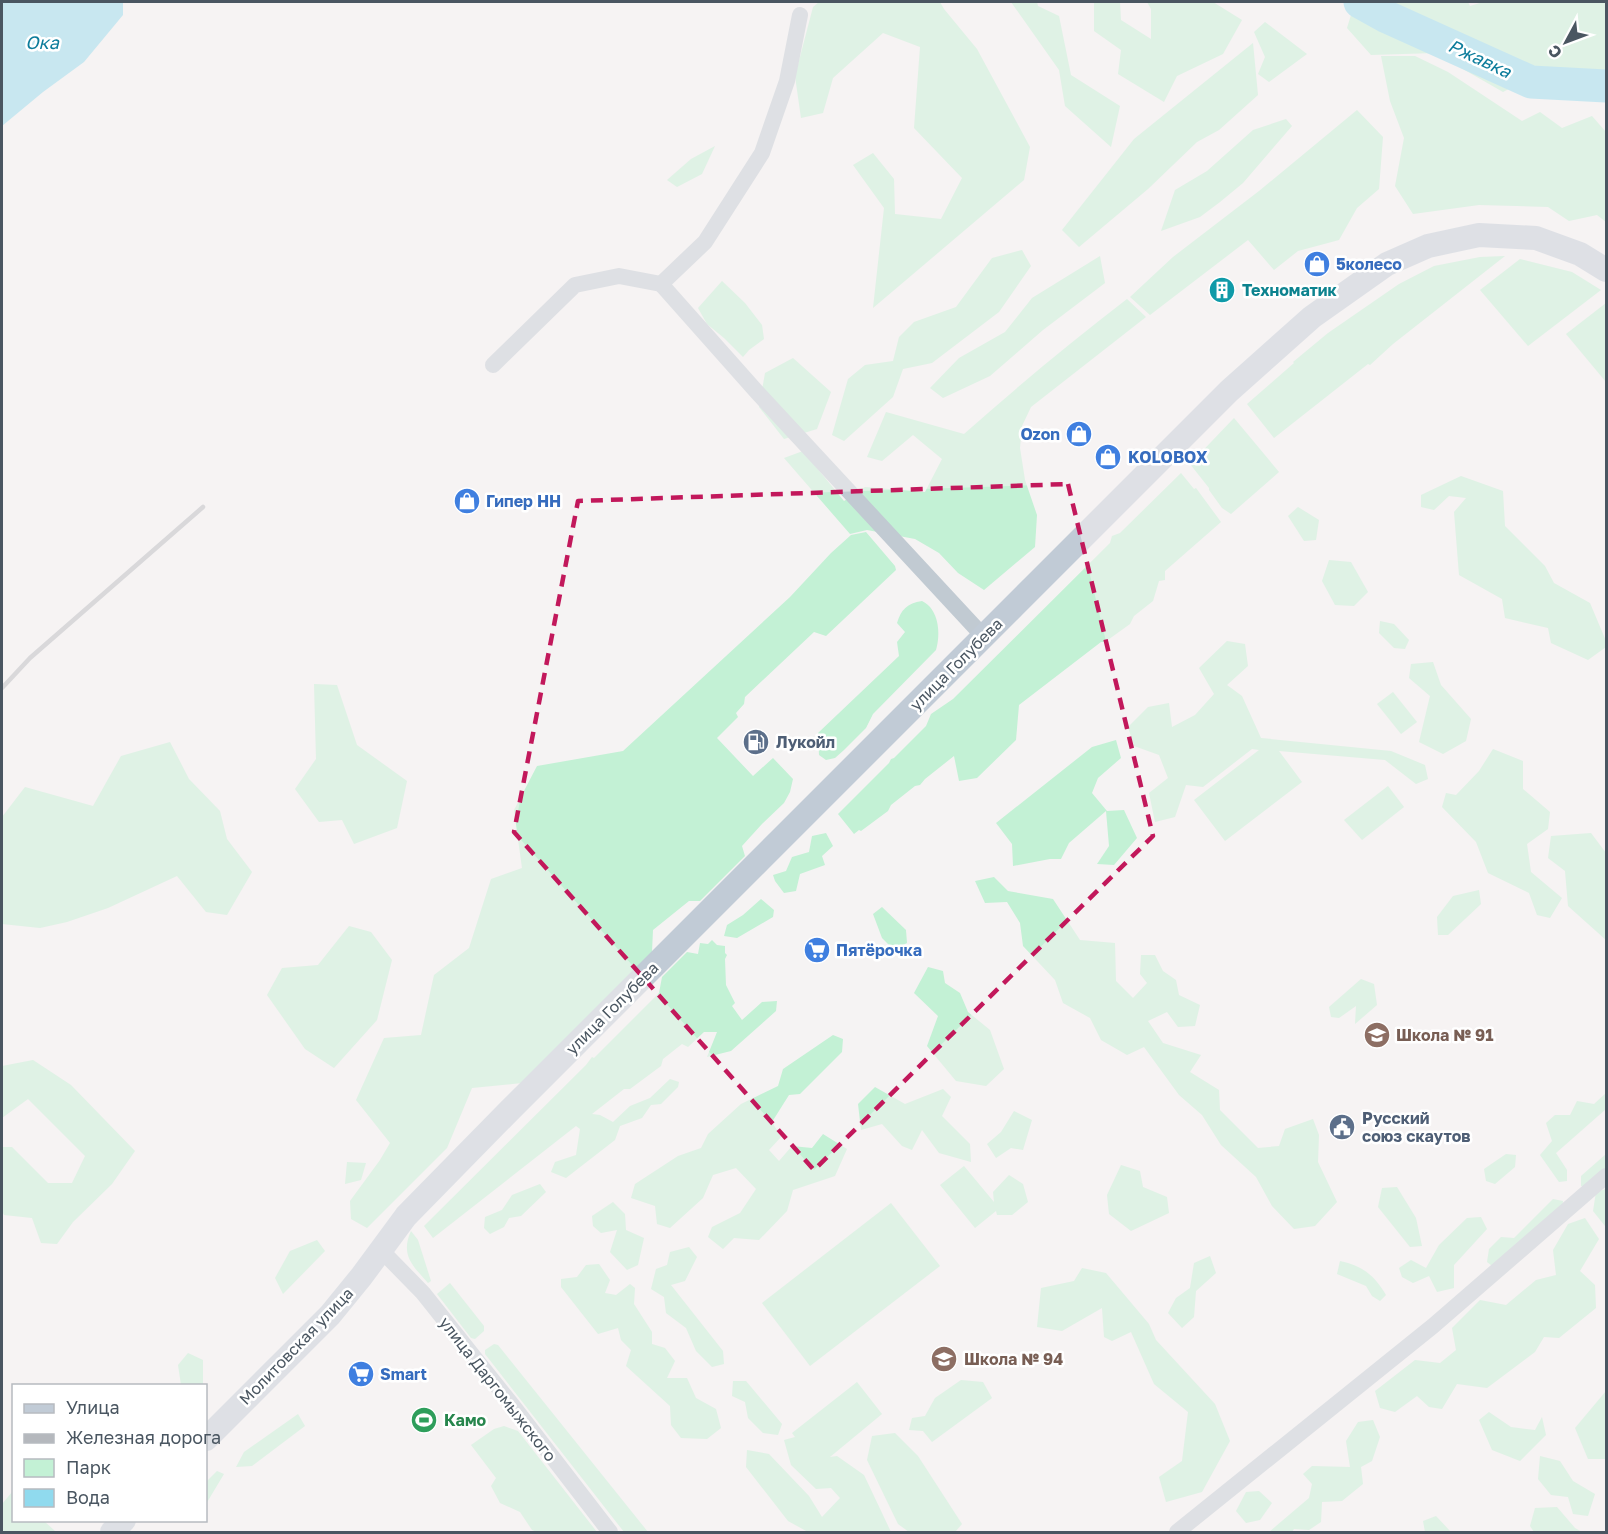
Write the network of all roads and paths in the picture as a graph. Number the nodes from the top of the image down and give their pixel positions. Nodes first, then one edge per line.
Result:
1 (800, 15) dead end
2 (1606, 270) edge
3 (661, 284) junction
4 (493, 365) dead end
5 (984, 636) junction
6 (1606, 1176) edge
7 (381, 1250) junction
8 (207, 1438) edge
9 (123, 1522) edge
10 (112, 1533) edge
11 (610, 1533) edge
12 (1177, 1533) edge

1 - 3 street
2 - 5 street, улица Голубева
3 - 4 street
3 - 5 street
5 - 7 street, улица Голубева
6 - 12 street
7 - 8 street, Молитовская улица
7 - 11 street, улица Даргомыжского
9 - 10 street

